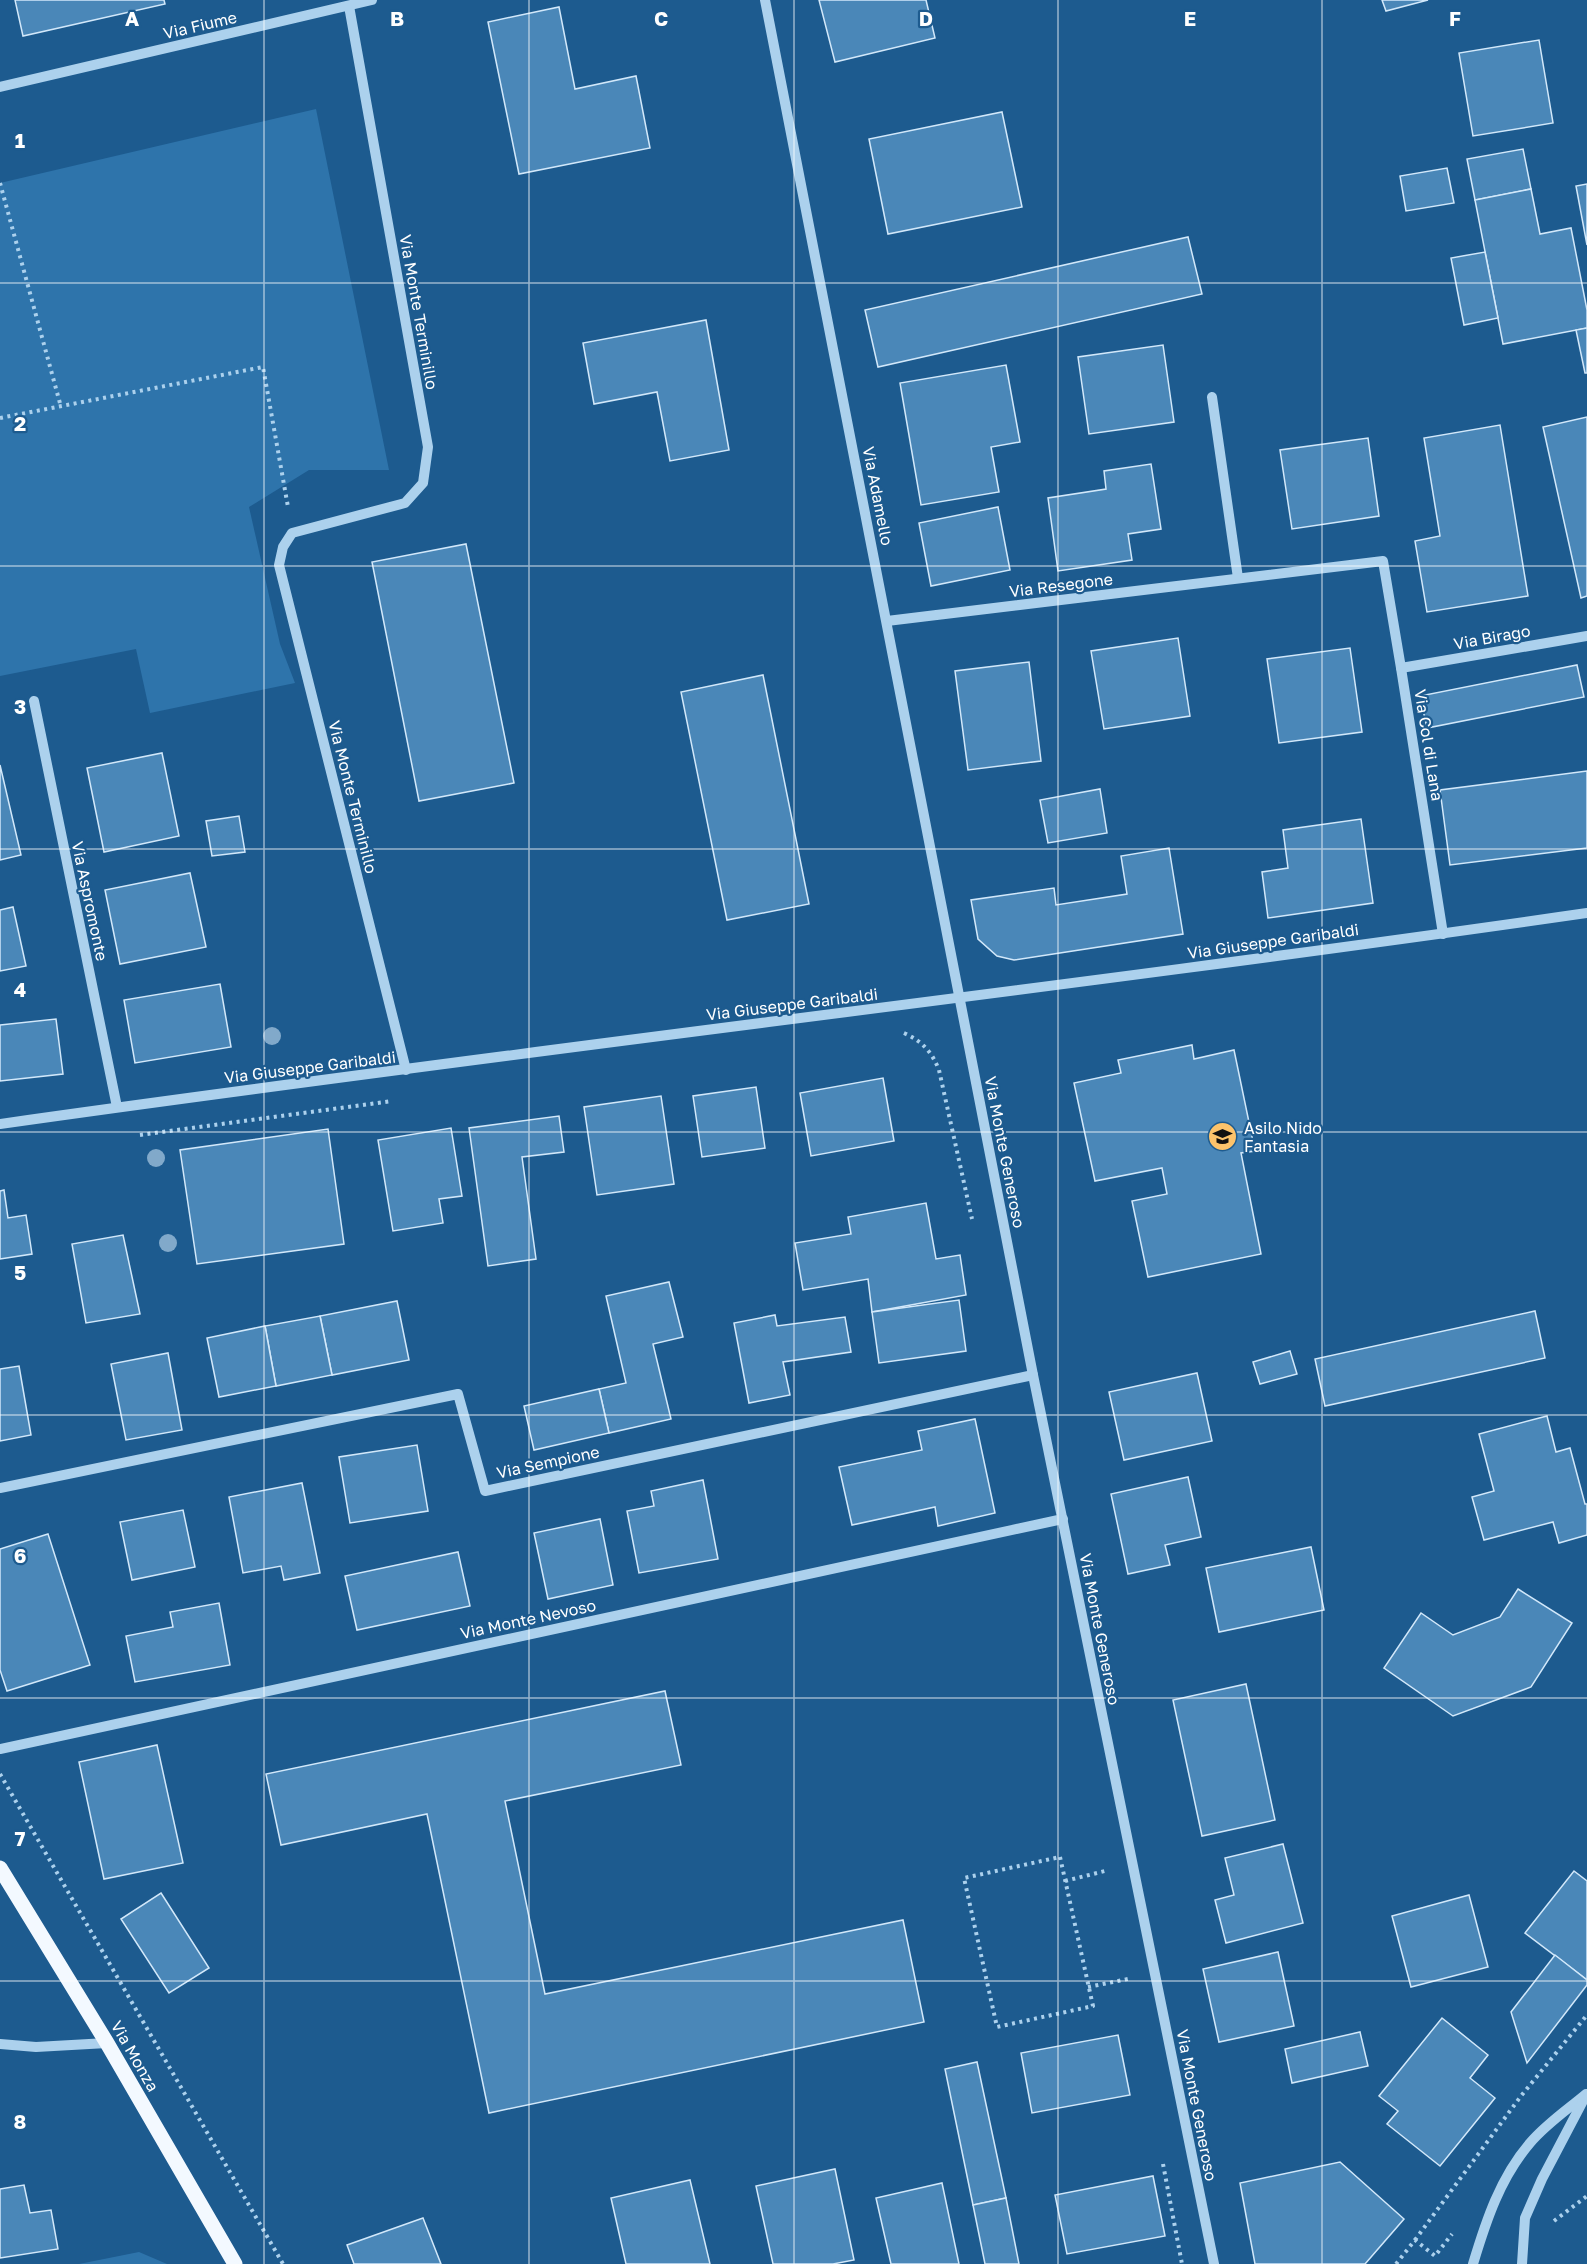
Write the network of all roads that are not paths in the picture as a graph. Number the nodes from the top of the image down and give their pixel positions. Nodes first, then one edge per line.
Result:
1 (372, 0) edge
2 (765, 0) edge
3 (349, 6) junction
4 (0, 87) edge
5 (1212, 397) dead end
6 (1383, 561) joint
7 (1238, 578) junction
8 (887, 621) junction
9 (1587, 636) edge
10 (1401, 668) junction
11 (34, 701) dead end
12 (1587, 913) edge
13 (1443, 934) junction
14 (960, 998) junction
15 (406, 1070) junction
16 (117, 1107) junction
17 (0, 1124) edge
18 (1033, 1375) junction
19 (0, 1488) edge
20 (1063, 1519) junction
21 (0, 1749) edge
22 (0, 1868) edge
23 (107, 2043) junction
24 (0, 2044) edge
25 (1587, 2094) edge
26 (236, 2264) edge
27 (1214, 2264) edge
28 (1473, 2264) edge
29 (1522, 2264) edge

1 - 3 street, Via Fiume
2 - 8 street, Via Adamello
3 - 4 street, Via Fiume
3 - 15 street, Via Monte Terminillo
5 - 7 street
6 - 7 street, Via Resegone
6 - 10 street, Via Col di Lana
7 - 8 street, Via Resegone
8 - 14 street, Via Adamello
9 - 10 street, Via Birago
10 - 13 street, Via Col di Lana
11 - 16 street, Via Aspromonte
12 - 13 street, Via Giuseppe Garibaldi
13 - 14 street, Via Giuseppe Garibaldi
14 - 15 street, Via Giuseppe Garibaldi
14 - 18 street, Via Monte Generoso
15 - 16 street, Via Giuseppe Garibaldi
16 - 17 street, Via Giuseppe Garibaldi
18 - 19 street, Via Sempione
18 - 20 street, Via Monte Generoso
20 - 21 street, Via Monte Nevoso
20 - 27 street, Via Monte Generoso
22 - 23 main road, Via Monza
23 - 24 street
23 - 26 main road, Via Monza
25 - 28 street
25 - 29 street

